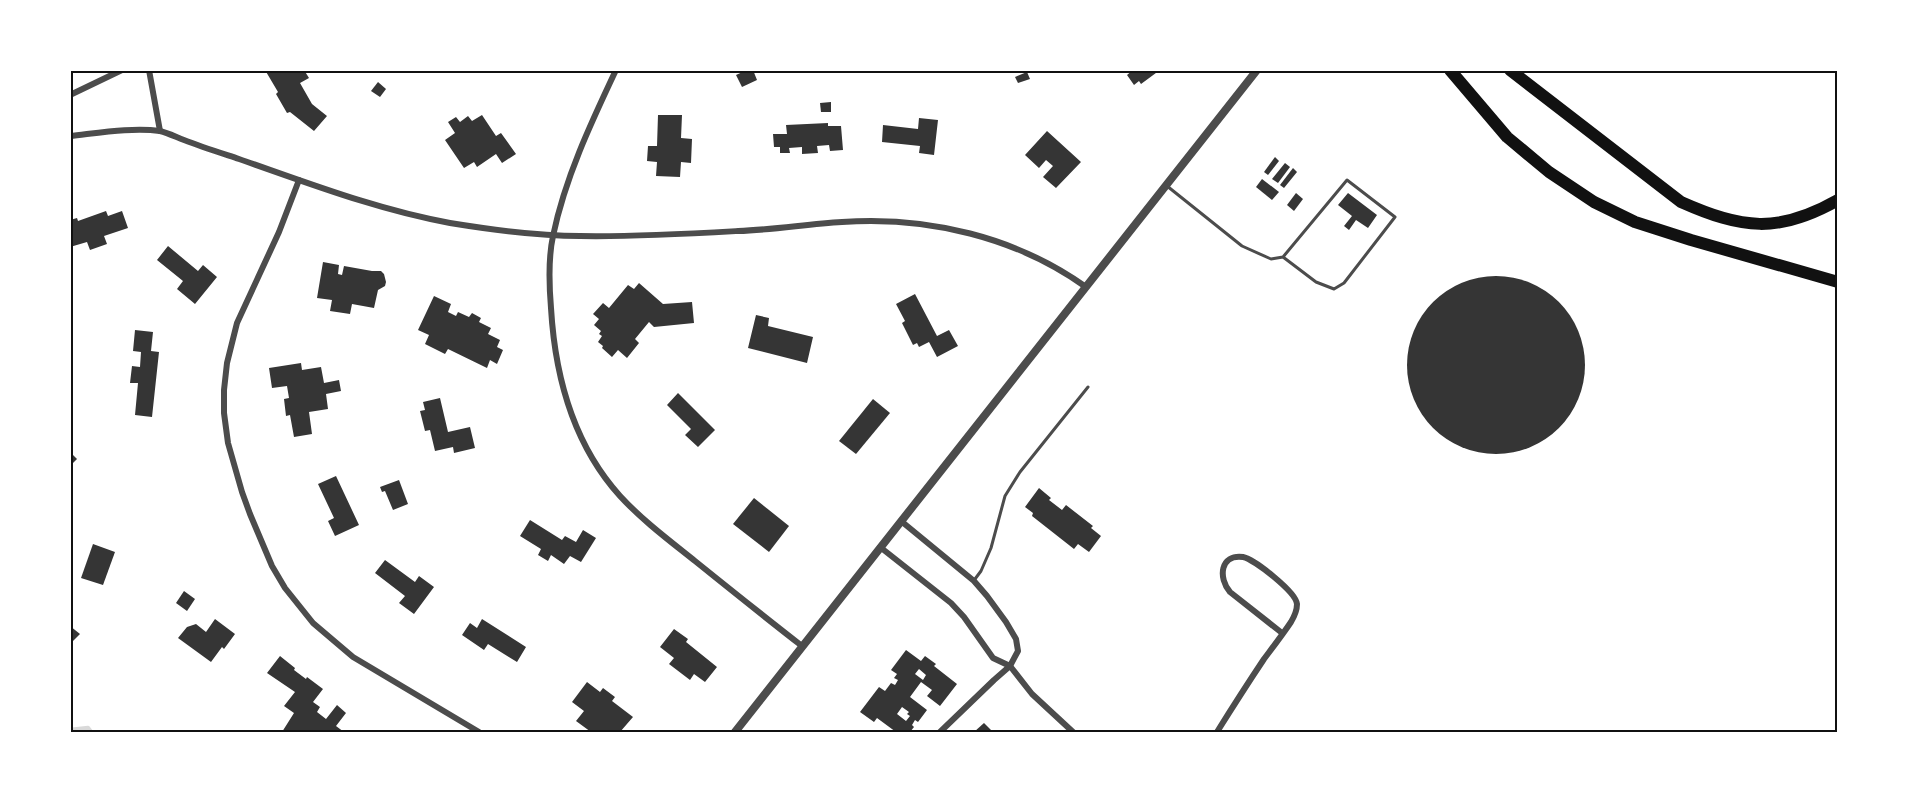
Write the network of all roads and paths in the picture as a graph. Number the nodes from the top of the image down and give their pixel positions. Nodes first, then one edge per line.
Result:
1 (122, 70) edge
2 (149, 70) edge
3 (616, 70) edge
4 (1257, 70) edge
5 (1450, 70) edge
6 (1510, 70) edge
7 (70, 95) edge
8 (160, 131) junction
9 (70, 135) edge
10 (299, 180) junction
11 (1166, 184) junction
12 (1838, 200) edge
13 (553, 235) junction
14 (1283, 257) junction
15 (1838, 282) edge
16 (1086, 287) junction
17 (1088, 387) dead end
18 (901, 521) junction
19 (880, 547) junction
20 (974, 581) junction
21 (1282, 633) junction
22 (802, 646) junction
23 (1011, 666) junction
24 (479, 732) edge
25 (735, 732) edge
26 (940, 732) edge
27 (1073, 732) edge
28 (1217, 732) edge

1 - 7 street
2 - 8 street
3 - 13 street
4 - 11 street
5 - 15 highway
6 - 12 highway
8 - 9 street
8 - 10 street
10 - 13 street
10 - 24 street
11 - 14 lane
11 - 16 street
13 - 16 street
13 - 22 street
14 - 14 lane
16 - 18 street
17 - 20 lane
18 - 19 street
18 - 20 street
19 - 22 street
19 - 23 street
20 - 23 street
21 - 21 street
21 - 28 street
22 - 25 street
23 - 26 street
23 - 27 street

